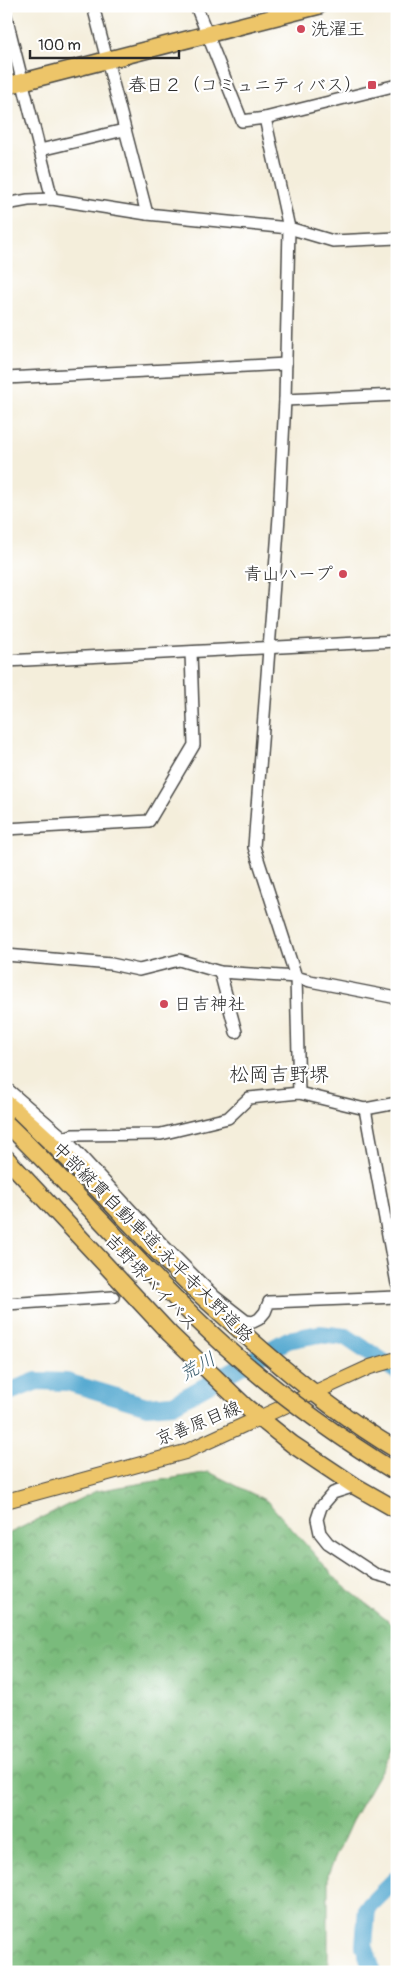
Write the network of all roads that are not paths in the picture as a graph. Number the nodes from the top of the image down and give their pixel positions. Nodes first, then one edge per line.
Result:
1 (93, 6) edge
2 (196, 6) edge
3 (318, 6) edge
4 (6, 16) edge
5 (206, 34) junction
6 (107, 60) junction
7 (23, 81) junction
8 (397, 85) edge
9 (6, 86) edge
10 (265, 118) junction
11 (124, 130) junction
12 (40, 150) junction
13 (52, 199) junction
14 (6, 204) edge
15 (147, 214) junction
16 (289, 228) junction
17 (397, 238) edge
18 (286, 364) junction
19 (6, 378) edge
20 (397, 396) edge
21 (285, 400) junction
22 (397, 641) edge
23 (268, 648) junction
24 (191, 652) junction
25 (6, 661) edge
26 (6, 829) edge
27 (6, 955) edge
28 (220, 972) junction
29 (296, 977) junction
30 (397, 998) edge
31 (236, 1032) dead end
32 (6, 1088) edge
33 (299, 1093) junction
34 (397, 1102) edge
35 (6, 1103) edge
36 (365, 1109) junction
37 (6, 1123) edge
38 (64, 1138) junction
39 (6, 1158) edge
40 (393, 1240) edge
41 (397, 1284) edge
42 (113, 1297) tunnel mouth
43 (397, 1297) edge
44 (6, 1304) edge
45 (397, 1359) edge
46 (313, 1392) junction
47 (260, 1418) junction
48 (397, 1450) edge
49 (397, 1473) edge
50 (355, 1486) junction
51 (6, 1501) edge
52 (397, 1510) edge
53 (397, 1580) edge

1 - 6 street
2 - 5 street
3 - 5 highway
4 - 7 street
5 - 6 highway
5 - 10 street
6 - 7 highway
6 - 11 street
7 - 9 highway
7 - 12 street
8 - 10 street
10 - 16 street
11 - 12 street
11 - 15 street
12 - 13 street
13 - 14 street
13 - 15 street
15 - 16 street
16 - 17 street
16 - 18 street
18 - 19 street
18 - 21 street
20 - 21 street
21 - 23 street
22 - 23 street
23 - 24 street
23 - 29 street
24 - 25 street
24 - 26 street
27 - 28 street
28 - 29 street
28 - 31 street
29 - 30 street
29 - 33 street
32 - 38 street
33 - 36 street
33 - 38 street
34 - 36 street
35 - 46 highway, 吉野堺バイパス
36 - 40 street
37 - 49 highway, 中部縦貫自動車道;永平寺大野道路, bridge
38 - 43 street
39 - 47 highway, 吉野堺バイパス
40 - 41 street
42 - 44 street
45 - 46 main road, 京善原目線
46 - 47 main road, 京善原目線
46 - 48 highway, 吉野堺バイパス
47 - 50 highway, 吉野堺バイパス
47 - 51 main road, 京善原目線
50 - 52 highway, 吉野堺バイパス
50 - 53 street

